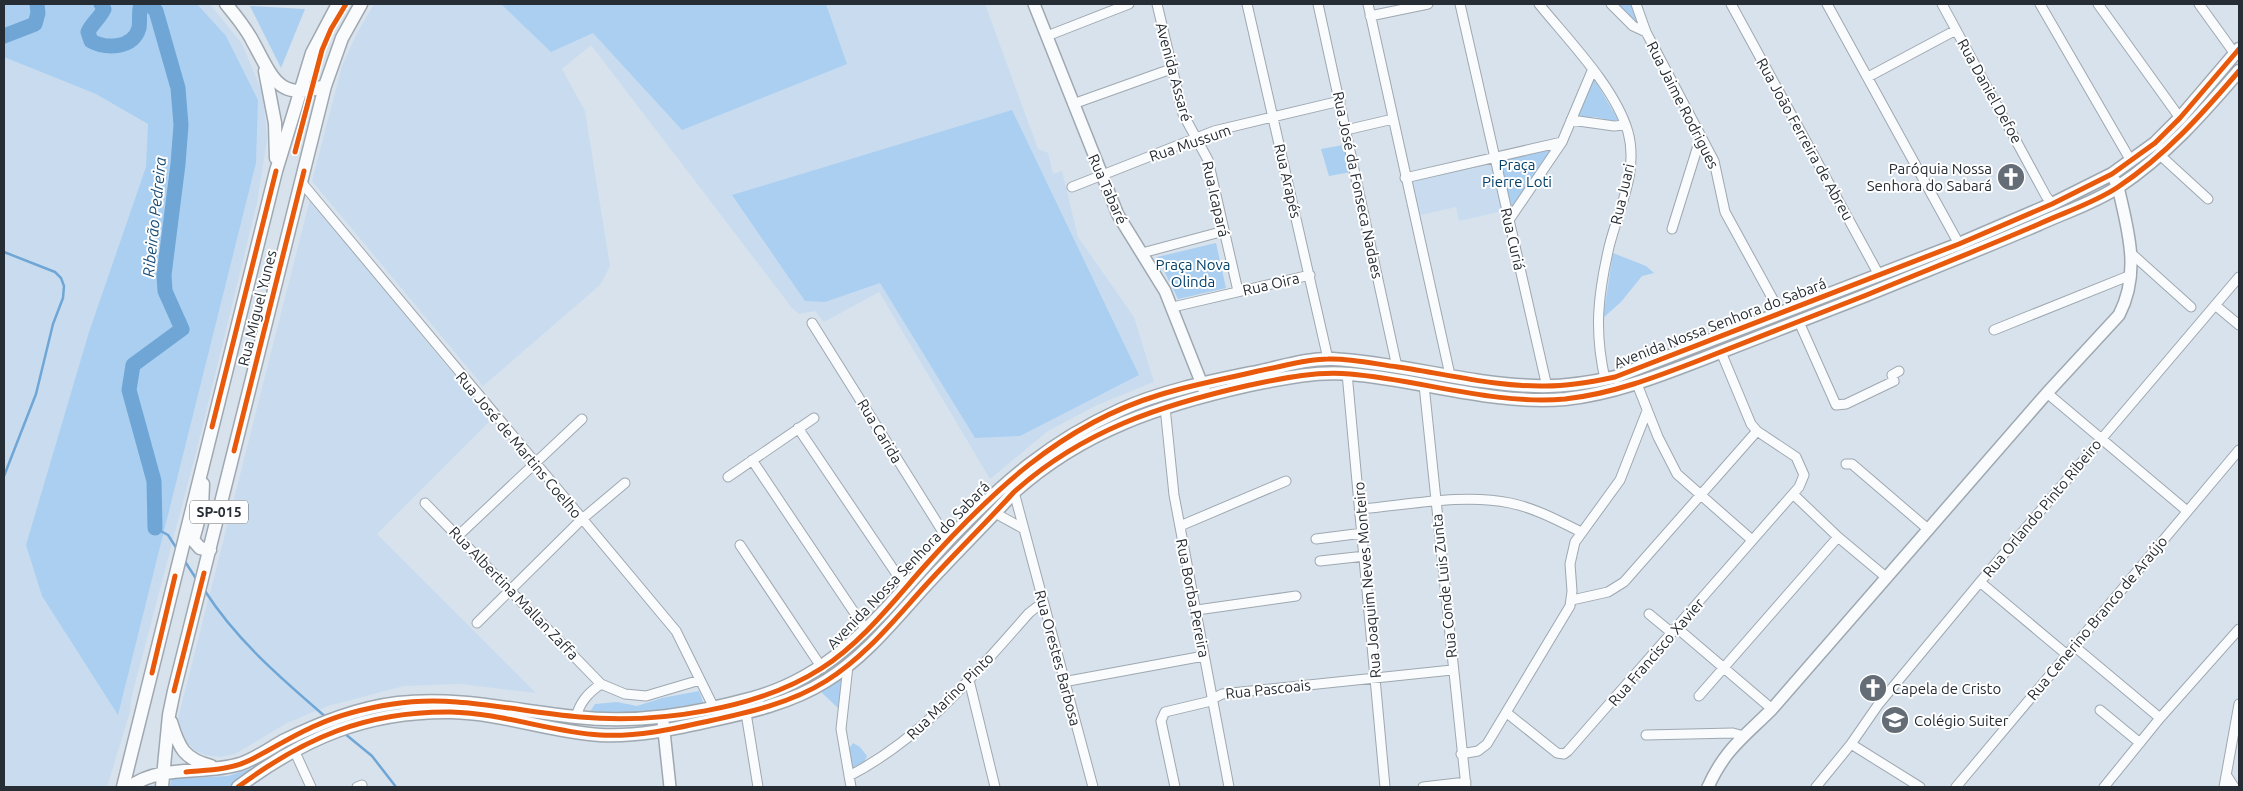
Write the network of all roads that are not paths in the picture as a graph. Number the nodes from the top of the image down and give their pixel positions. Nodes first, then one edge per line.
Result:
1 (226, 4) edge
2 (338, 4) edge
3 (342, 4) edge
4 (361, 4) edge
5 (1034, 4) edge
6 (1130, 4) edge
7 (1157, 4) edge
8 (1248, 4) edge
9 (1318, 4) edge
10 (1368, 4) edge
11 (1428, 4) edge
12 (1460, 4) edge
13 (1539, 4) edge
14 (1611, 4) edge
15 (1636, 4) edge
16 (1731, 4) edge
17 (1827, 4) edge
18 (1942, 4) edge
19 (2040, 4) edge
20 (2098, 4) edge
21 (2199, 4) edge
22 (236, 10) edge
23 (1370, 16) junction
24 (1956, 30) junction
25 (1646, 32) junction
26 (1047, 36) junction
27 (342, 38) junction
28 (2237, 51) edge
29 (263, 62) junction
30 (1171, 69) junction
31 (1592, 71) junction
32 (2239, 71) edge
33 (1868, 78) junction
34 (326, 86) junction
35 (300, 91) junction
36 (1340, 101) junction
37 (1073, 104) junction
38 (1273, 118) junction
39 (2180, 118) junction
40 (1393, 119) junction
41 (1572, 120) junction
42 (1625, 125) junction
43 (1346, 130) junction
44 (1701, 136) junction
45 (1196, 139) junction
46 (1562, 142) junction
47 (1495, 156) junction
48 (2161, 156) junction
49 (2131, 161) junction
50 (276, 172) junction
51 (2112, 174) junction
52 (1101, 176) junction
53 (1405, 178) junction
54 (302, 183) junction
55 (1072, 186) dead end
56 (2118, 187) junction
57 (2208, 199) dead end
58 (2052, 204) junction
59 (1509, 220) junction
60 (1672, 229) dead end
61 (1224, 231) junction
62 (1959, 244) junction
63 (1142, 253) junction
64 (2132, 254) junction
65 (1916, 261) junction
66 (1310, 274) junction
67 (1920, 274) junction
68 (1879, 275) junction
69 (2130, 275) junction
70 (2239, 277) edge
71 (1238, 291) junction
72 (2215, 305) junction
73 (1173, 307) junction
74 (2191, 307) dead end
75 (1780, 314) junction
76 (1799, 322) junction
77 (812, 323) dead end
78 (2239, 326) edge
79 (1994, 330) dead end
80 (1721, 352) junction
81 (1687, 358) junction
82 (1328, 359) junction
83 (1398, 367) junction
84 (1347, 373) junction
85 (1896, 373) dead end
86 (1450, 375) junction
87 (1605, 379) junction
88 (1201, 384) junction
89 (1637, 384) junction
90 (1424, 385) junction
91 (1547, 386) junction
92 (2047, 393) junction
93 (1206, 396) junction
94 (1165, 407) junction
95 (1647, 411) junction
96 (582, 418) dead end
97 (814, 418) dead end
98 (798, 428) junction
99 (1757, 431) junction
100 (2102, 438) junction
101 (2239, 450) edge
102 (752, 460) junction
103 (534, 463) junction
104 (202, 464) junction
105 (1846, 464) dead end
106 (728, 477) dead end
107 (1286, 481) dead end
108 (625, 483) dead end
109 (1014, 492) junction
110 (1793, 494) junction
111 (1700, 495) junction
112 (1436, 502) junction
113 (426, 504) dead end
114 (1361, 509) junction
115 (2187, 511) junction
116 (995, 513) junction
117 (581, 520) junction
118 (1180, 526) junction
119 (1024, 529) junction
120 (1929, 530) junction
121 (1581, 532) junction
122 (1363, 533) junction
123 (458, 535) junction
124 (1838, 537) junction
125 (1316, 539) dead end
126 (948, 540) junction
127 (1752, 540) junction
128 (740, 545) dead end
129 (210, 550) junction
130 (1365, 556) junction
131 (1320, 561) dead end
132 (1887, 578) junction
133 (1980, 582) junction
134 (906, 588) junction
135 (510, 589) junction
136 (1296, 596) dead end
137 (1572, 600) junction
138 (1042, 603) junction
139 (1197, 610) junction
140 (1649, 614) dead end
141 (477, 623) dead end
142 (2239, 629) edge
143 (866, 630) junction
144 (1674, 631) junction
145 (2074, 646) junction
146 (2066, 654) junction
147 (1204, 656) junction
148 (848, 666) junction
149 (822, 668) junction
150 (1724, 668) junction
151 (1452, 670) junction
152 (1375, 678) junction
153 (700, 680) junction
154 (969, 680) junction
155 (1064, 682) junction
156 (601, 684) junction
157 (1699, 696) dead end
158 (1212, 699) junction
159 (2239, 704) edge
160 (1772, 709) junction
161 (2100, 710) dead end
162 (717, 713) junction
163 (746, 713) junction
164 (1507, 713) junction
165 (169, 715) junction
166 (576, 717) junction
167 (663, 718) junction
168 (2160, 718) junction
169 (663, 731) junction
170 (1646, 735) dead end
171 (1744, 736) junction
172 (2140, 743) junction
173 (1851, 744) junction
174 (294, 750) junction
175 (1461, 754) junction
176 (218, 768) junction
177 (163, 773) junction
178 (849, 776) junction
179 (2227, 776) junction
180 (1466, 785) edge
181 (240, 786) edge
182 (123, 787) edge
183 (130, 787) edge
184 (162, 787) edge
185 (311, 787) edge
186 (670, 787) edge
187 (758, 787) edge
188 (850, 787) edge
189 (995, 787) edge
190 (1092, 787) edge
191 (1175, 787) edge
192 (1229, 787) edge
193 (1385, 787) edge
194 (1423, 787) edge
195 (1708, 787) edge
196 (1816, 787) edge
197 (1920, 787) edge
198 (1956, 787) edge
199 (2104, 787) edge
200 (2224, 787) edge
201 (2234, 787) edge

1 - 22 main road
2 - 35 main road, Rua Miguel Yunes / SP-015
3 - 27 main road
4 - 27 main road, Rua Miguel Yunes / SP-015
5 - 26 street, Rua Tabaré
6 - 26 street
7 - 30 street, Avenida Assaré
8 - 38 street, Rua Arapés
9 - 36 street, Rua José da Fonseca Nadaes
10 - 23 street
11 - 23 street
12 - 47 street, Rua Curiá
13 - 31 street, Rua Juari
14 - 25 street
15 - 25 street, Rua Jaime Rodrigues
16 - 68 street, Rua João Ferreira de Abreu
17 - 33 street
18 - 24 street, Rua Daniel Defoe
19 - 49 street
20 - 39 street
21 - 28 street
22 - 29 main road
23 - 40 street
24 - 33 street
24 - 58 street, Rua Daniel Defoe
25 - 44 street, Rua Jaime Rodrigues
26 - 37 street, Rua Tabaré
27 - 34 main road, Rua Miguel Yunes / SP-015
28 - 39 main road, Avenida Nossa Senhora do Sabará
29 - 35 main road
29 - 50 main road
30 - 37 street
30 - 45 street, Avenida Assaré
31 - 41 street
31 - 42 street, Rua Juari
32 - 48 main road, Avenida Nossa Senhora do Sabará
33 - 62 street
34 - 35 main road
34 - 54 main road, Rua Miguel Yunes / SP-015
35 - 50 main road, Rua Miguel Yunes / SP-015
36 - 38 street, Rua Mussum
36 - 43 street, Rua José da Fonseca Nadaes
37 - 52 street, Rua Tabaré
38 - 45 street, Rua Mussum
38 - 66 street, Rua Arapés
39 - 49 main road, Avenida Nossa Senhora do Sabará
40 - 43 street
40 - 53 street
41 - 42 street
41 - 46 street
42 - 87 street, Rua Juari
43 - 83 street, Rua José da Fonseca Nadaes
44 - 60 street
44 - 75 street, Rua Jaime Rodrigues
45 - 52 street, Rua Mussum
45 - 61 street, Rua Icapará
46 - 47 street
46 - 59 street
47 - 53 street
47 - 59 street, Rua Curiá
48 - 56 main road, Avenida Nossa Senhora do Sabará
48 - 57 street
49 - 51 main road, Avenida Nossa Senhora do Sabará
50 - 104 main road, Rua Miguel Yunes / SP-015
51 - 56 street
51 - 58 main road, Avenida Nossa Senhora do Sabará
52 - 55 street, Rua Mussum
52 - 63 street, Rua Tabaré
53 - 86 street
54 - 103 street, Rua José de Martins Coelho
54 - 129 main road, Rua Miguel Yunes / SP-015
56 - 64 street
56 - 67 main road, Avenida Nossa Senhora do Sabará
58 - 62 main road, Avenida Nossa Senhora do Sabará
59 - 91 street, Rua Curiá
61 - 63 street
61 - 71 street, Rua Icapará
62 - 65 main road, Avenida Nossa Senhora do Sabará
63 - 73 street, Rua Tabaré
64 - 69 street
64 - 74 street
65 - 67 main road
65 - 68 main road, Avenida Nossa Senhora do Sabará
66 - 71 street, Rua Oira
66 - 82 street, Rua Arapés
67 - 76 main road, Avenida Nossa Senhora do Sabará
68 - 75 main road, Avenida Nossa Senhora do Sabará
69 - 79 street
69 - 92 street
70 - 72 street, Rua Orlando Pinto Ribeiro
71 - 73 street, Rua Oira
72 - 78 street
72 - 100 street, Rua Orlando Pinto Ribeiro
73 - 88 street, Rua Tabaré
75 - 81 main road, Avenida Nossa Senhora do Sabará
76 - 80 main road, Avenida Nossa Senhora do Sabará
76 - 85 street
77 - 126 street, Rua Carida
80 - 81 main road, Avenida Nossa Senhora do Sabará
80 - 99 street
81 - 87 main road, Avenida Nossa Senhora do Sabará
81 - 89 main road, Avenida Nossa Senhora do Sabará
82 - 83 main road, Avenida Nossa Senhora do Sabará
82 - 88 main road, Avenida Nossa Senhora do Sabará
83 - 86 main road, Avenida Nossa Senhora do Sabará
84 - 90 main road, Avenida Nossa Senhora do Sabará
84 - 93 main road, Avenida Nossa Senhora do Sabará
84 - 114 street, Rua Joaquim Neves Monteiro
86 - 91 main road, Avenida Nossa Senhora do Sabará
87 - 91 main road, Avenida Nossa Senhora do Sabará
88 - 93 street, Rua Tabaré
88 - 126 main road, Avenida Nossa Senhora do Sabará
89 - 90 main road, Avenida Nossa Senhora do Sabará
89 - 95 street
90 - 112 street, Rua Conde Luis Zunta
92 - 100 street
92 - 120 street
93 - 94 main road, Avenida Nossa Senhora do Sabará
94 - 109 main road, Avenida Nossa Senhora do Sabará
94 - 118 street, Rua Borba Pereira
95 - 111 street
95 - 121 street
96 - 103 street
97 - 98 street
98 - 102 street
98 - 134 street
99 - 110 street, Rua Francisco Xavier
99 - 111 street
100 - 115 street
100 - 133 street, Rua Orlando Pinto Ribeiro
101 - 115 street, Rua Cenerino Branco de Araújo
102 - 106 street
102 - 143 street
103 - 117 street, Rua José de Martins Coelho
103 - 123 street
104 - 129 main road
104 - 182 main road, Rua Miguel Yunes / SP-015
105 - 120 street
107 - 118 street
108 - 117 street
109 - 116 main road, Avenida Nossa Senhora do Sabará
109 - 119 street, Rua Orestes Barbosa
110 - 124 street
110 - 127 street, Rua Francisco Xavier
111 - 127 street
111 - 137 street
112 - 114 street
112 - 121 street
112 - 151 street, Rua Conde Luis Zunta
113 - 123 street, Rua Albertina Mallan Zaffa
114 - 122 street, Rua Joaquim Neves Monteiro
115 - 145 street, Rua Cenerino Branco de Araújo
116 - 119 street
116 - 148 main road, Avenida Nossa Senhora do Sabará
117 - 135 street
117 - 153 street, Rua José de Martins Coelho
118 - 139 street, Rua Borba Pereira
119 - 138 street, Rua Orestes Barbosa
120 - 132 street
121 - 137 street
122 - 125 street
122 - 130 street, Rua Joaquim Neves Monteiro
123 - 135 street, Rua Albertina Mallan Zaffa
124 - 132 street
124 - 150 street
126 - 134 main road, Avenida Nossa Senhora do Sabará
127 - 144 street, Rua Francisco Xavier
128 - 149 street
129 - 165 main road, Rua Miguel Yunes / SP-015
130 - 131 street
130 - 152 street, Rua Joaquim Neves Monteiro
132 - 160 street
133 - 146 street
133 - 173 street, Rua Orlando Pinto Ribeiro
134 - 143 main road, Avenida Nossa Senhora do Sabará
135 - 141 street
135 - 156 street, Rua Albertina Mallan Zaffa
136 - 139 street
137 - 164 street
138 - 154 street, Rua Marino Pinto
138 - 155 street, Rua Orestes Barbosa
139 - 147 street, Rua Borba Pereira
140 - 144 street
142 - 168 street
143 - 149 main road, Avenida Nossa Senhora do Sabará
144 - 150 street
144 - 164 street, Rua Francisco Xavier
145 - 146 street, Rua Cenerino Branco de Araújo
145 - 168 street
146 - 198 street, Rua Cenerino Branco de Araújo
147 - 155 street
147 - 158 street, Rua Borba Pereira
148 - 163 main road, Avenida Nossa Senhora do Sabará
148 - 178 street
149 - 162 main road, Avenida Nossa Senhora do Sabará
150 - 157 street
150 - 160 street
151 - 152 street, Rua Pascoais
151 - 175 street, Rua Conde Luis Zunta
152 - 158 street, Rua Pascoais
152 - 193 street, Rua Joaquim Neves Monteiro
153 - 156 street
153 - 162 street, Rua José de Martins Coelho
154 - 178 street, Rua Marino Pinto
154 - 189 street
155 - 190 street, Rua Orestes Barbosa
156 - 166 street
158 - 191 street, Rua Pascoais
158 - 192 street, Rua Borba Pereira
159 - 179 street
160 - 171 street
161 - 172 street
162 - 163 main road, Avenida Nossa Senhora do Sabará
162 - 167 main road, Avenida Nossa Senhora do Sabará
162 - 169 main road, Avenida Nossa Senhora do Sabará
163 - 187 street
164 - 175 street
165 - 176 main road
165 - 177 main road, Rua Miguel Yunes / SP-015
166 - 167 main road, Avenida Nossa Senhora do Sabará
166 - 176 main road, Avenida Nossa Senhora do Sabará
167 - 169 street
168 - 172 street
169 - 174 main road, Avenida Nossa Senhora do Sabará
169 - 186 street
170 - 171 street
171 - 195 street
172 - 199 street
173 - 196 street, Rua Orlando Pinto Ribeiro
173 - 197 street
174 - 181 main road, Avenida Nossa Senhora do Sabará
174 - 185 street
175 - 180 street, Rua Conde Luis Zunta
176 - 177 main road, Avenida Nossa Senhora do Sabará
177 - 183 main road, Avenida Nossa Senhora do Sabará
177 - 184 main road, Rua Miguel Yunes / SP-015
178 - 188 street
179 - 200 street
179 - 201 street
180 - 194 street

